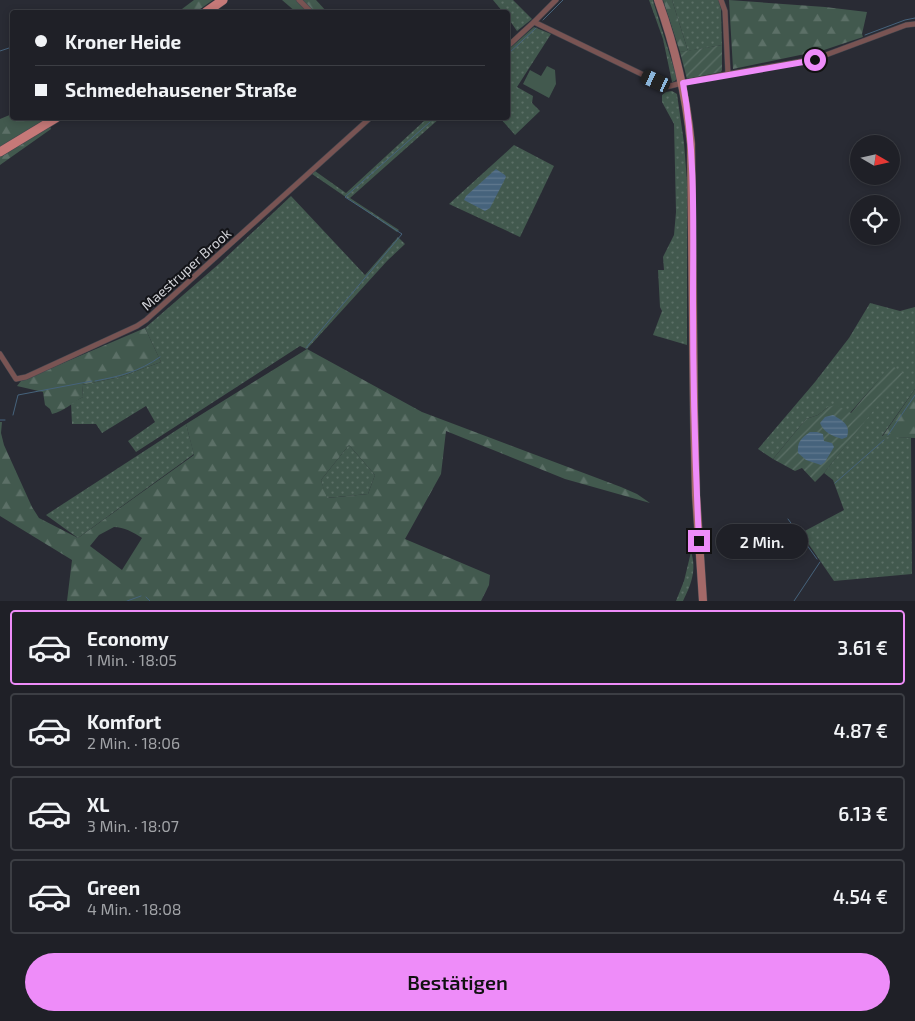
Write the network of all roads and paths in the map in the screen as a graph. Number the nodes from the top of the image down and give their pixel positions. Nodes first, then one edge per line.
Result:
1 (223, 0) edge
2 (300, 0) edge
3 (556, 0) edge
4 (658, 0) edge
5 (721, 0) edge
6 (209, 10) edge
7 (309, 10) edge
8 (534, 22) junction
9 (915, 24) edge
10 (510, 44) edge
11 (728, 74) junction
12 (683, 83) junction
13 (53, 120) edge
14 (368, 120) edge
15 (0, 152) edge
16 (0, 354) edge
17 (703, 601) edge

1 - 6 main road
2 - 7 street
3 - 8 street
4 - 12 main road
5 - 11 street
8 - 10 street
8 - 12 street
9 - 11 street
11 - 12 street
12 - 17 main road
13 - 15 main road
14 - 16 street, Maestruper Brook

